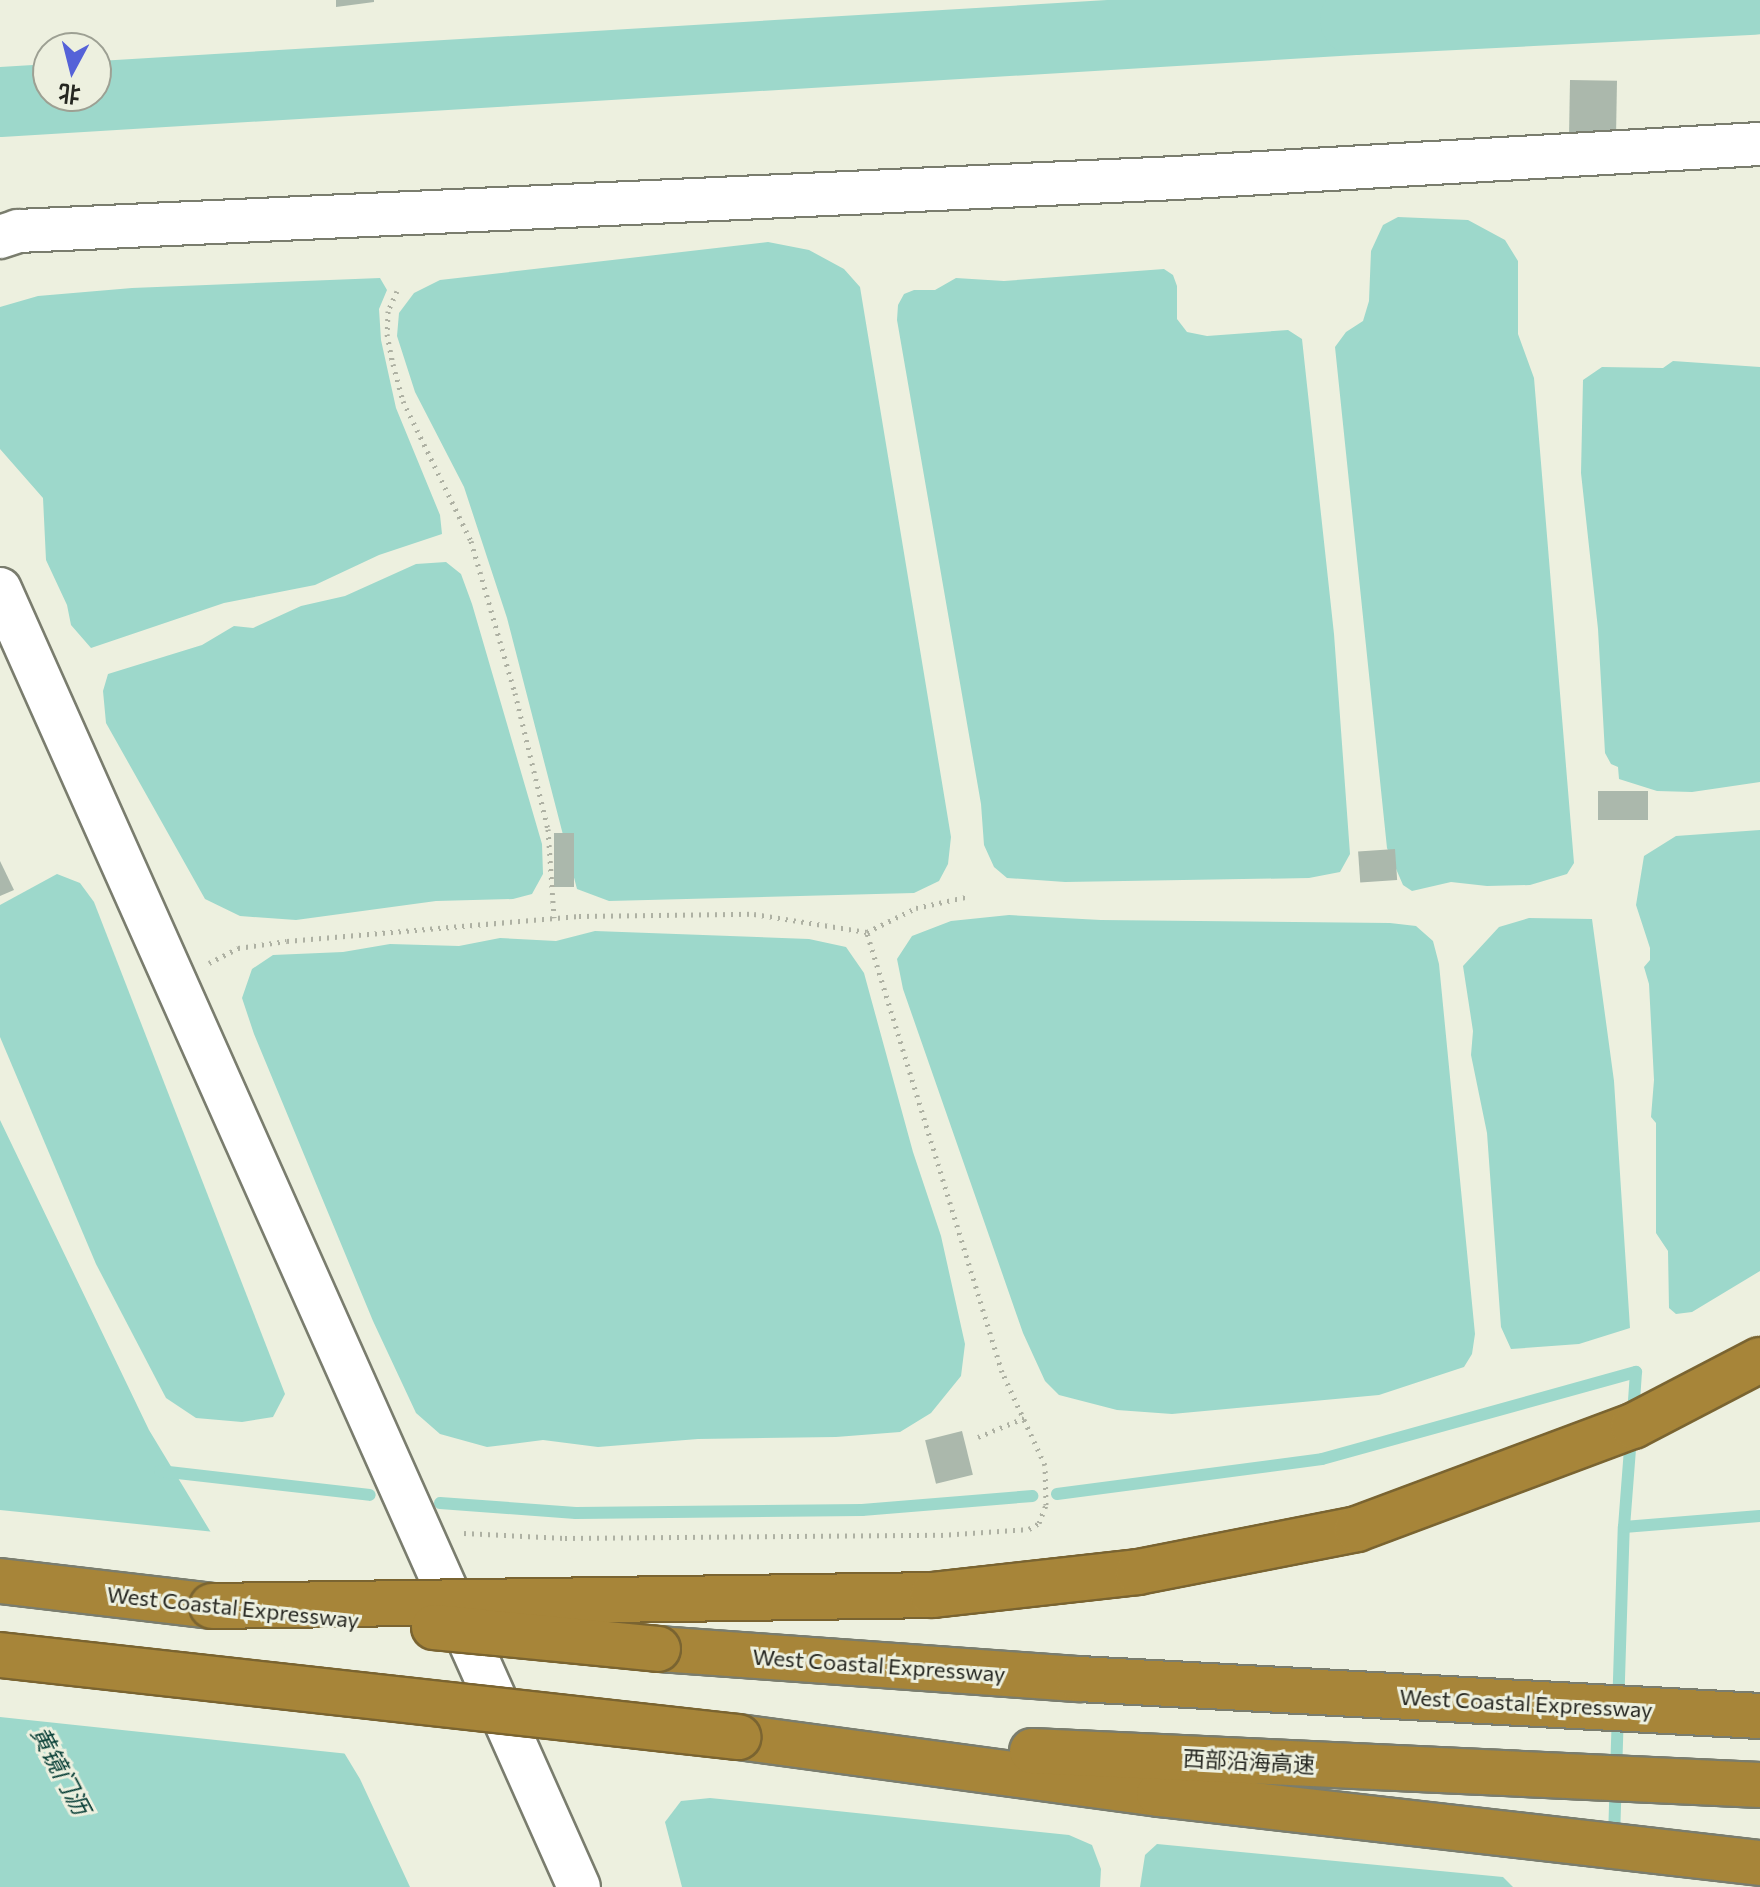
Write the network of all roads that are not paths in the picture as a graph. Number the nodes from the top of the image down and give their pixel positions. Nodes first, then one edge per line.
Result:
1 (1760, 144) edge
2 (0, 237) edge
3 (0, 589) edge
4 (1760, 1360) edge
5 (0, 1581) edge
6 (212, 1606) junction
7 (0, 1655) edge
8 (1760, 1716) edge
9 (738, 1737) junction
10 (1760, 1785) edge
11 (1760, 1863) edge
12 (579, 1887) edge

1 - 2 street
3 - 12 street
4 - 6 highway, bridge
5 - 6 highway, West Coastal Expressway
6 - 8 highway, West Coastal Expressway, bridge
7 - 9 highway, bridge
9 - 10 highway, 西部沿海高速
9 - 11 highway

